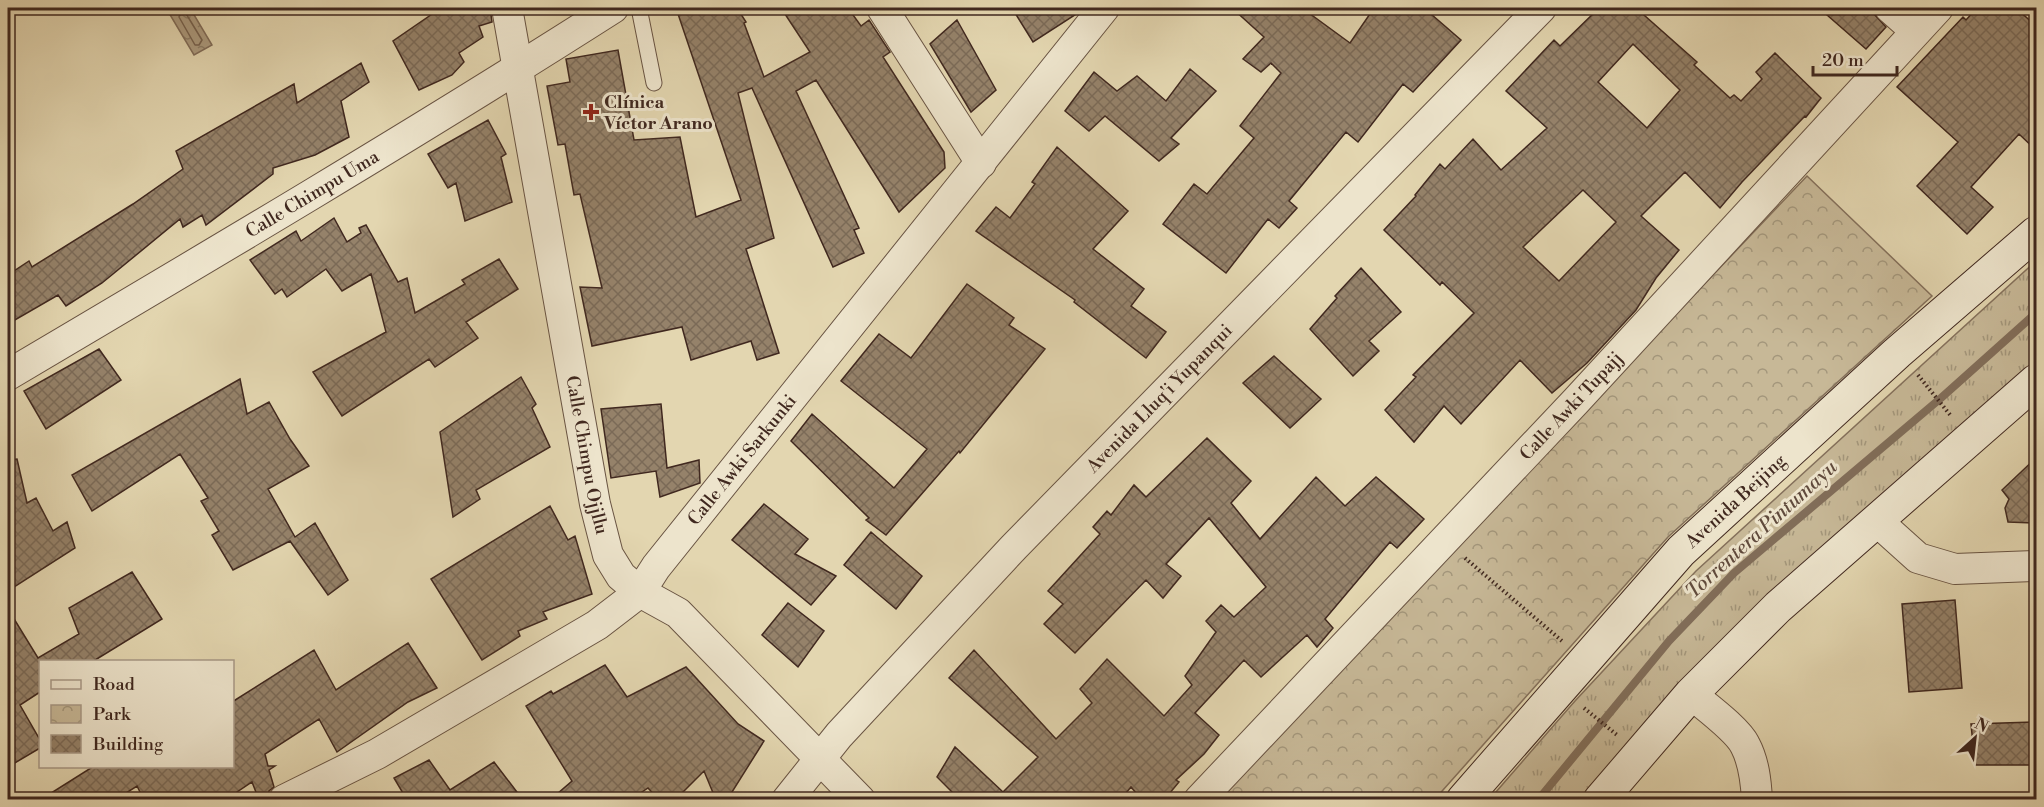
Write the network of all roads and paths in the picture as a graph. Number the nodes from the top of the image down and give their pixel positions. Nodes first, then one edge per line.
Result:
1 (507, 8) edge
2 (612, 8) edge
3 (639, 8) edge
4 (882, 8) edge
5 (1104, 8) edge
6 (1541, 8) edge
7 (1890, 8) edge
8 (1938, 8) edge
9 (1916, 32) junction
10 (519, 68) junction
11 (654, 83) dead end
12 (981, 163) junction
13 (2037, 233) edge
14 (8, 375) edge
15 (2037, 381) edge
16 (1931, 389) dead end
17 (1948, 410) dead end
18 (1878, 522) junction
19 (1444, 540) junction
20 (2037, 566) edge
21 (640, 592) junction
22 (1584, 660) junction
23 (1690, 694) junction
24 (1598, 719) dead end
25 (1619, 736) dead end
26 (821, 759) junction
27 (284, 800) edge
28 (787, 800) edge
29 (860, 800) edge
30 (1199, 800) edge
31 (1463, 800) edge
32 (1600, 800) edge
33 (1757, 800) edge

1 - 10 street, Calle Chimpu Ojjllu
2 - 10 street, Calle Chimpu Uma
3 - 11 lane
4 - 12 street
5 - 12 street, Calle Awki Sarkunki
6 - 26 street, Avenida Lluq'i Yupanqui
7 - 9 street
8 - 9 street, Calle Awki Tupajj
9 - 19 street, Calle Awki Tupajj
10 - 14 street, Calle Chimpu Uma
10 - 21 street, Calle Chimpu Ojjllu
12 - 21 street, Calle Awki Sarkunki
13 - 22 main road, Avenida Beijing
15 - 18 main road
16 - 17 path
18 - 20 street
18 - 23 main road
19 - 22 path
19 - 30 street, Calle Awki Tupajj
21 - 26 street, Calle Chimpu Ojjllu
21 - 27 street, Calle Awki Sarkunki
22 - 31 main road, Avenida Beijing
23 - 32 main road
23 - 33 street
24 - 25 path
26 - 28 street, Avenida Lluq'i Yupanqui
26 - 29 street, Calle Chimpu Ojjllu

